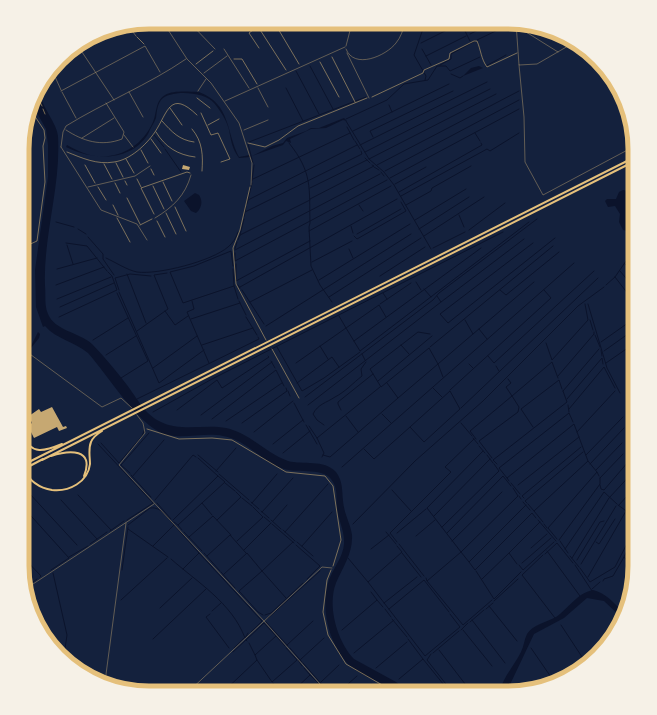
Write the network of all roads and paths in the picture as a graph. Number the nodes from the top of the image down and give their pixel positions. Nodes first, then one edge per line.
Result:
1 (168, 29) edge
2 (196, 29) edge
3 (255, 29) edge
4 (259, 29) edge
5 (278, 29) edge
6 (350, 29) edge
7 (403, 29) edge
8 (132, 30) edge
9 (516, 30) edge
10 (522, 30) edge
11 (525, 32) joint
12 (136, 36) joint
13 (102, 39) edge
14 (145, 46) junction
15 (570, 46) edge
16 (345, 47) junction
17 (83, 48) edge
18 (258, 48) dead end
19 (215, 49) joint
20 (224, 49) dead end
21 (80, 50) edge
22 (558, 52) junction
23 (347, 53) junction
24 (518, 53) junction
25 (331, 54) junction
26 (228, 55) junction
27 (187, 59) junction
28 (318, 59) junction
29 (231, 60) junction
30 (194, 66) junction
31 (519, 66) junction
32 (301, 67) junction
33 (96, 72) junction
34 (161, 73) junction
35 (288, 73) junction
36 (202, 74) junction
37 (54, 76) edge
38 (206, 78) junction
39 (258, 86) junction
40 (250, 90) junction
41 (61, 91) junction
42 (198, 91) dead end
43 (129, 92) junction
44 (339, 97) dead end
45 (197, 98) dead end
46 (368, 98) junction
47 (39, 100) edge
48 (115, 100) junction
49 (224, 101) junction
50 (106, 102) junction
51 (355, 102) junction
52 (42, 106) dead end
53 (169, 107) junction
54 (268, 107) dead end
55 (210, 108) dead end
56 (43, 109) dead end
57 (201, 113) dead end
58 (45, 114) dead end
59 (34, 115) edge
60 (197, 115) dead end
61 (143, 117) dead end
62 (115, 118) junction
63 (77, 119) junction
64 (219, 119) dead end
65 (161, 120) junction
66 (268, 120) dead end
67 (182, 125) dead end
68 (207, 126) junction
69 (65, 129) junction
70 (192, 129) dead end
71 (242, 130) junction
72 (155, 131) junction
73 (124, 134) junction
74 (150, 138) junction
75 (81, 139) junction
76 (194, 142) dead end
77 (247, 143) junction
78 (133, 147) dead end
79 (140, 149) junction
80 (628, 150) edge
81 (65, 151) junction
82 (161, 153) dead end
83 (195, 157) dead end
84 (126, 158) junction
85 (628, 161) edge
86 (115, 162) junction
87 (221, 162) dead end
88 (104, 163) junction
89 (85, 165) dead end
90 (628, 165) edge
91 (150, 166) junction
92 (202, 171) dead end
93 (154, 174) dead end
94 (191, 175) joint
95 (135, 176) junction
96 (124, 178) junction
97 (113, 181) junction
98 (162, 181) junction
99 (96, 184) junction
100 (153, 184) junction
101 (127, 185) dead end
102 (251, 185) joint
103 (87, 188) junction
104 (141, 188) junction
105 (120, 193) dead end
106 (127, 198) dead end
107 (106, 200) dead end
108 (113, 205) dead end
109 (174, 206) junction
110 (166, 212) junction
111 (116, 216) junction
112 (120, 218) junction
113 (155, 218) junction
114 (137, 224) junction
115 (140, 225) junction
116 (186, 232) dead end
117 (176, 234) dead end
118 (165, 237) dead end
119 (147, 240) dead end
120 (130, 242) dead end
121 (29, 245) edge
122 (251, 312) dead end
123 (29, 354) edge
124 (286, 375) dead end
125 (299, 398) dead end
126 (106, 428) junction
127 (145, 428) junction
128 (76, 438) junction
129 (29, 444) edge
130 (42, 460) junction
131 (29, 462) edge
132 (29, 466) edge
133 (29, 477) edge
134 (81, 481) junction
135 (155, 503) junction
136 (126, 522) junction
137 (332, 568) junction
138 (30, 586) edge
139 (264, 621) junction
140 (106, 678) edge
141 (194, 686) edge
142 (322, 686) edge
143 (384, 686) edge

1 - 27 street
2 - 19 street
3 - 18 path
4 - 35 path
5 - 32 path
6 - 16 street
7 - 23 street
8 - 12 street
9 - 24 street
10 - 11 street
11 - 22 street
12 - 14 path
13 - 17 street
14 - 33 street
14 - 34 street
15 - 22 street
16 - 23 street
16 - 25 street
19 - 30 path
20 - 26 street
21 - 33 street
22 - 31 street
23 - 46 street
24 - 31 street
24 - 46 path
25 - 28 street
25 - 51 path
26 - 29 street
26 - 36 street
27 - 30 street
27 - 34 street
28 - 32 street
28 - 44 path
29 - 39 path
29 - 40 street
30 - 36 street
31 - 80 street
32 - 35 street
33 - 41 street
33 - 48 street
34 - 43 street
35 - 39 street
36 - 38 street
37 - 41 street
38 - 42 street
38 - 49 street
39 - 40 street
39 - 54 street
40 - 49 street
41 - 63 street
43 - 48 street
43 - 61 street
45 - 55 path
46 - 51 path
47 - 52 path
48 - 50 street
49 - 71 street
50 - 62 street
50 - 63 street
51 - 77 path
53 - 60 path
53 - 65 path
53 - 67 path
56 - 58 path
57 - 68 path
59 - 121 path
62 - 73 street
62 - 75 street
63 - 69 street
64 - 68 path
65 - 72 path
65 - 76 path
66 - 71 street
68 - 87 path
69 - 75 street
69 - 81 street
70 - 92 path
71 - 77 street
72 - 74 path
72 - 83 path
73 - 75 street
73 - 78 street
74 - 79 path
74 - 82 path
77 - 102 street
79 - 84 path
79 - 91 path
81 - 88 path
81 - 103 street
84 - 86 path
84 - 95 path
85 - 128 highway
86 - 88 path
86 - 96 path
88 - 97 path
89 - 99 path
90 - 126 highway
91 - 93 path
91 - 95 street
94 - 98 path
94 - 109 street
95 - 96 street
95 - 104 path
96 - 97 street
96 - 101 path
97 - 99 street
97 - 105 path
98 - 100 path
98 - 109 path
99 - 103 street
99 - 107 path
100 - 104 path
100 - 110 path
102 - 122 path
103 - 111 street
104 - 113 path
106 - 115 path
108 - 112 path
109 - 110 street
109 - 116 path
110 - 113 street
110 - 117 path
111 - 112 street
111 - 120 path
112 - 114 street
113 - 115 path
113 - 118 path
114 - 115 path
114 - 119 street
123 - 127 street
124 - 125 path
126 - 130 highway
126 - 134 highway
127 - 135 street
127 - 137 path
128 - 129 highway
128 - 131 highway
130 - 132 highway
130 - 134 highway
133 - 134 highway
135 - 136 street
135 - 139 street
136 - 138 street
136 - 140 street
137 - 139 street
137 - 143 path
139 - 141 street
139 - 142 street

